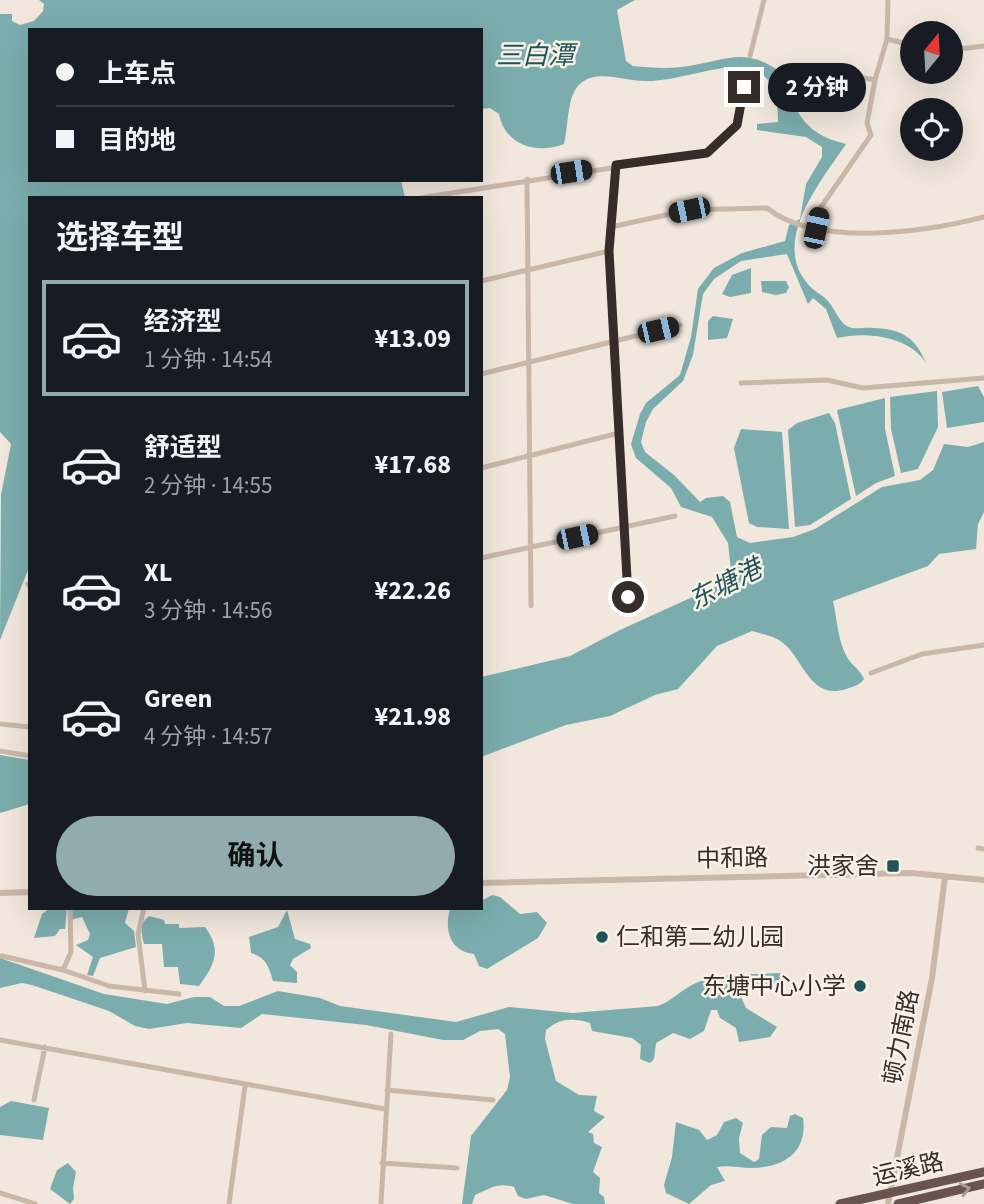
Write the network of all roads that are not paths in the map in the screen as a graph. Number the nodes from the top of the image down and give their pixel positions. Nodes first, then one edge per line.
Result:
1 (764, 0) edge
2 (888, 0) edge
3 (887, 39) junction
4 (900, 42) edge
5 (984, 46) edge
6 (963, 48) edge
7 (750, 56) dead end
8 (747, 69) dead end
9 (875, 80) junction
10 (822, 90) dead end
11 (616, 165) junction
12 (527, 179) junction
13 (431, 196) edge
14 (984, 217) edge
15 (611, 227) junction
16 (816, 228) junction
17 (609, 251) junction
18 (527, 271) junction
19 (483, 281) edge
20 (680, 325) dead end
21 (614, 341) junction
22 (528, 362) junction
23 (483, 373) edge
24 (984, 377) edge
25 (741, 383) dead end
26 (619, 433) junction
27 (528, 456) junction
28 (483, 467) edge
29 (675, 516) dead end
30 (625, 527) junction
31 (530, 547) junction
32 (483, 558) edge
33 (628, 597) dead end
34 (531, 606) dead end
35 (984, 645) edge
36 (871, 673) dead end
37 (0, 724) edge
38 (28, 727) edge
39 (0, 751) edge
40 (28, 756) edge
41 (945, 877) junction
42 (984, 880) edge
43 (483, 883) edge
44 (28, 892) edge
45 (0, 893) edge
46 (70, 910) edge
47 (144, 910) edge
48 (2, 956) edge
49 (63, 970) junction
50 (145, 991) junction
51 (179, 994) dead end
52 (391, 1034) dead end
53 (0, 1040) edge
54 (45, 1047) junction
55 (245, 1086) junction
56 (387, 1090) junction
57 (34, 1100) dead end
58 (493, 1100) dead end
59 (385, 1109) junction
60 (383, 1163) junction
61 (457, 1168) dead end
62 (984, 1172) edge
63 (984, 1185) edge
64 (0, 1193) edge
65 (890, 1193) junction
66 (35, 1204) edge
67 (229, 1204) edge
68 (381, 1204) edge
69 (841, 1204) edge
70 (888, 1204) edge
71 (898, 1204) edge

1 - 7 street
2 - 3 street
3 - 4 street
3 - 9 street
5 - 6 street
8 - 11 street
9 - 10 street
9 - 16 street
11 - 12 street
11 - 15 street
12 - 13 street
12 - 18 street
14 - 16 street
15 - 16 street
15 - 17 street
17 - 18 street
17 - 21 street
18 - 19 street
18 - 22 street
20 - 21 street
21 - 22 street
21 - 26 street
22 - 23 street
22 - 27 street
24 - 25 street
26 - 27 street
26 - 30 street
27 - 28 street
27 - 31 street
29 - 30 street
30 - 31 street
30 - 33 street
31 - 32 street
31 - 34 street
35 - 36 street
37 - 38 street
39 - 40 street
41 - 42 street, 中和路
41 - 43 street, 中和路
41 - 65 street, 顿力南路
44 - 45 street
46 - 49 street
47 - 50 street
48 - 49 street
49 - 50 street
50 - 51 street
52 - 56 street
53 - 54 street
54 - 55 street
54 - 57 street
55 - 59 street
55 - 67 street
56 - 58 street
56 - 59 street
59 - 60 street
60 - 61 street
60 - 68 street
62 - 65 highway, 运溪路
71 -> 63 highway, 运溪路
64 - 66 street
65 - 69 highway, 运溪路
65 - 70 street, 顿力南路

